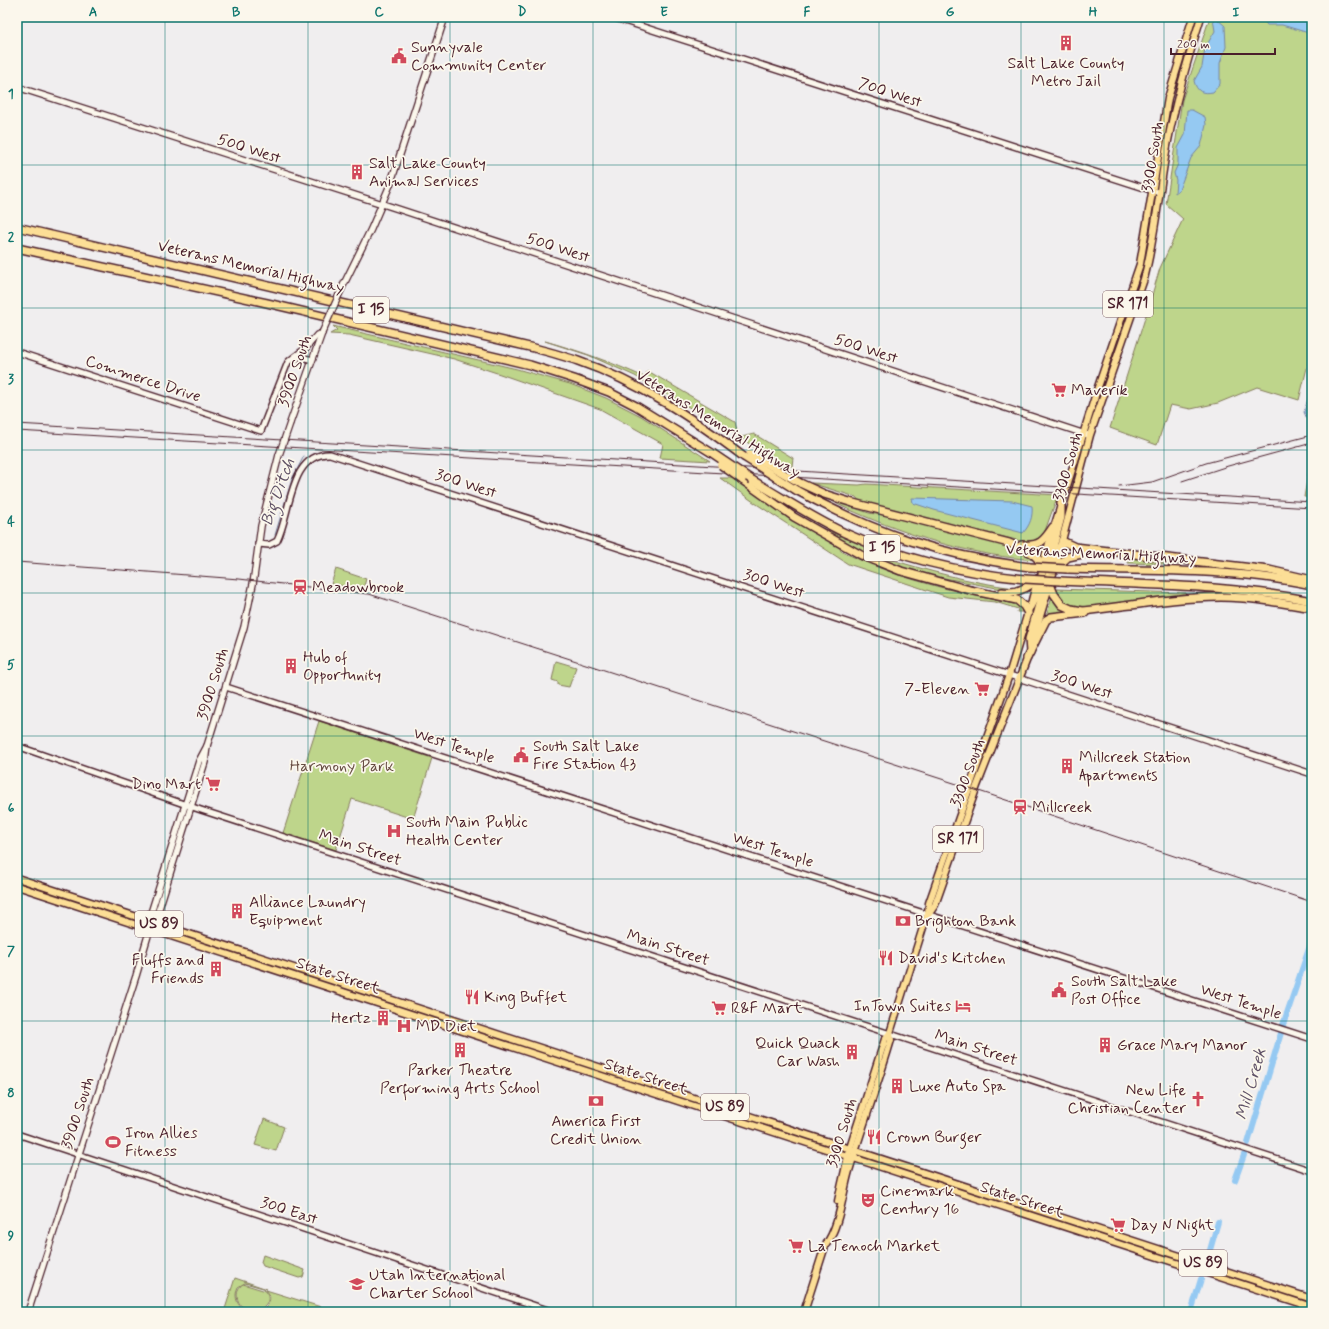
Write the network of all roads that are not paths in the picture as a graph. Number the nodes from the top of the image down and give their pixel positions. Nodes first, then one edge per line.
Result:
1 (445, 17) edge
2 (612, 17) edge
3 (1193, 17) edge
4 (1201, 17) edge
5 (17, 88) edge
6 (1153, 192) junction
7 (1160, 193) junction
8 (382, 204) junction
9 (17, 227) edge
10 (17, 248) edge
11 (322, 333) junction
12 (17, 352) edge
13 (293, 358) junction
14 (312, 360) junction
15 (1083, 433) junction
16 (1090, 435) junction
17 (711, 455) junction
18 (747, 456) junction
19 (1061, 502) junction
20 (1053, 527) junction
21 (1009, 543) junction
22 (1062, 543) junction
23 (258, 544) junction
24 (1097, 551) junction
25 (1046, 575) junction
26 (1312, 580) edge
27 (941, 582) junction
28 (1312, 585) edge
29 (1312, 601) edge
30 (1109, 608) junction
31 (1312, 608) edge
32 (1029, 610) junction
33 (1029, 655) junction
34 (1009, 675) junction
35 (1019, 678) junction
36 (226, 687) junction
37 (17, 746) edge
38 (983, 746) junction
39 (986, 763) junction
40 (1312, 774) edge
41 (188, 806) junction
42 (17, 878) edge
43 (17, 886) edge
44 (928, 914) junction
45 (152, 922) junction
46 (149, 930) junction
47 (890, 1033) junction
48 (1312, 1039) edge
49 (17, 1134) edge
50 (853, 1149) junction
51 (79, 1154) junction
52 (851, 1157) junction
53 (1312, 1171) edge
54 (1120, 1236) junction
55 (1093, 1237) junction
56 (1312, 1299) edge
57 (1312, 1307) edge
58 (28, 1312) edge
59 (554, 1312) edge
60 (804, 1312) edge

1 - 8 main road, 3900 South
2 - 6 street, 700 West
3 - 6 main road, 3300 South / SR 171
4 - 7 main road, 3300 South / SR 171
5 - 8 main road, 500 West
6 - 7 street, 700 West
6 - 15 main road, 3300 South / SR 171
7 - 16 main road, 3300 South / SR 171
8 - 11 main road, 3900 South, bridge
8 - 15 main road, 500 West
9 - 18 highway, Veterans Memorial Highway / I 15
10 - 17 highway, Veterans Memorial Highway / I 15
11 - 13 main road
11 - 14 main road, 3900 South
12 - 13 street, Commerce Drive
13 - 14 street
14 - 23 main road, 3900 South, bridge
15 - 16 main road, 500 West
15 - 19 main road, 3300 South / SR 171
16 - 22 main road, 3300 South / SR 171
17 - 27 highway, bridge
17 - 29 highway, Veterans Memorial Highway / I 15, bridge
18 - 21 highway, bridge
18 - 28 highway, Veterans Memorial Highway / I 15, bridge
19 - 20 main road, 3300 South / SR 171
19 - 25 highway
20 - 21 highway
20 - 25 main road, 3300 South / SR 171
21 - 25 highway
22 - 24 highway
22 - 25 highway
23 - 34 street, 300 West
23 - 36 main road, 3900 South
24 - 25 highway
24 - 26 highway
25 - 27 highway
25 - 30 highway
25 - 32 highway
25 - 33 highway
27 - 32 highway
30 - 31 highway
30 - 33 highway
32 - 34 main road, 3300 South / SR 171
33 - 35 main road, 3300 South / SR 171
34 - 35 main road, 300 West
34 - 38 main road, 3300 South / SR 171
35 - 39 main road, 3300 South / SR 171
35 - 40 main road, 300 West
36 - 41 main road, 3900 South
36 - 44 street, West Temple
37 - 41 street, Main Street
38 - 39 main road
38 - 44 main road, 3300 South / SR 171
39 - 44 main road, 3300 South / SR 171
41 - 45 main road, 3900 South
41 - 47 street, Main Street
42 - 45 main road, State Street / US 89
43 - 46 main road, State Street / US 89
44 - 47 main road, 3300 South / SR 171
44 - 48 street, West Temple
45 - 46 main road, 3900 South
45 - 50 main road, State Street / US 89
46 - 51 main road, 3900 South
46 - 52 main road, State Street / US 89
47 - 50 main road, 3300 South / SR 171
47 - 53 street, Main Street
49 - 51 street, 300 East
50 - 52 main road, 3300 South / SR 171
50 - 54 main road, State Street / US 89
51 - 58 main road, 3900 South
51 - 59 street, 300 East
52 - 55 main road, State Street / US 89
52 - 60 main road, 3300 South / SR 171
54 - 55 main road
54 - 56 main road, State Street / US 89
55 - 57 main road, State Street / US 89

